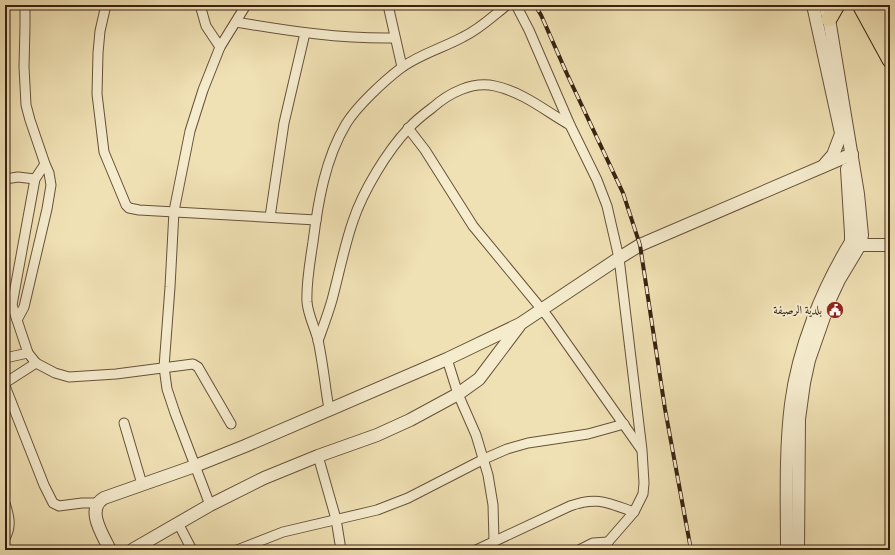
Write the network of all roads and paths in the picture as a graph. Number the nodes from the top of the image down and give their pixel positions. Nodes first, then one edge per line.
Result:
1 (25, 5) edge
2 (106, 5) edge
3 (200, 5) edge
4 (246, 5) edge
5 (388, 5) edge
6 (507, 5) edge
7 (516, 5) edge
8 (813, 5) edge
9 (837, 5) edge
10 (860, 5) edge
11 (874, 5) edge
12 (827, 12) edge
13 (236, 22) junction
14 (305, 33) junction
15 (890, 35) edge
16 (395, 38) junction
17 (220, 47) junction
18 (890, 60) edge
19 (402, 67) junction
20 (570, 125) junction
21 (408, 128) junction
22 (841, 134) junction
23 (849, 157) junction
24 (44, 164) junction
25 (823, 168) junction
26 (5, 172) edge
27 (18, 177) junction
28 (5, 179) edge
29 (35, 179) junction
30 (848, 179) junction
31 (174, 211) junction
32 (270, 216) junction
33 (316, 220) junction
34 (855, 244) junction
35 (890, 246) edge
36 (619, 258) junction
37 (8, 305) edge
38 (24, 307) junction
39 (542, 309) junction
40 (17, 320) junction
41 (520, 324) junction
42 (318, 341) junction
43 (479, 343) junction
44 (28, 353) junction
45 (5, 358) edge
46 (447, 359) junction
47 (493, 361) junction
48 (36, 363) junction
49 (164, 367) junction
50 (5, 385) edge
51 (458, 394) junction
52 (329, 409) junction
53 (124, 423) dead end
54 (231, 424) dead end
55 (624, 424) junction
56 (793, 448) junction
57 (642, 450) junction
58 (318, 456) junction
59 (484, 459) junction
60 (195, 466) junction
61 (142, 484) junction
62 (5, 503) edge
63 (97, 504) junction
64 (210, 505) junction
65 (634, 512) junction
66 (336, 519) junction
67 (178, 523) junction
68 (5, 538) edge
69 (494, 541) junction
70 (608, 542) junction
71 (110, 550) edge
72 (132, 550) edge
73 (192, 550) edge
74 (237, 550) edge
75 (340, 550) edge
76 (476, 550) edge
77 (579, 550) edge
78 (600, 550) edge
79 (787, 550) edge
80 (798, 550) edge

1 - 24 street
2 - 31 street
3 - 17 street
4 - 13 street
5 - 16 street
6 - 19 street
7 - 20 street
8 - 22 street
9 - 12 main road
10 - 18 main road
11 - 15 main road
12 - 23 street
13 - 14 street
13 - 17 street
14 - 16 street
14 - 32 street
16 - 19 street
17 - 31 street
19 - 33 street
20 - 21 street
20 - 36 street
21 - 39 street
21 - 42 street
22 - 23 street
22 - 25 street
23 - 25 street
23 - 30 street
23 - 34 street
24 - 29 street
24 - 38 street
25 - 30 street
25 - 36 street
26 - 27 street
27 - 28 street
27 - 29 street
29 - 37 street
30 - 34 street
31 - 32 street
31 - 49 street
32 - 33 street
33 - 42 street
34 - 35 street
34 - 56 street
36 - 39 street
36 - 57 street
37 - 38 street
37 - 40 street
38 - 40 street
39 - 41 street
39 - 55 street
40 - 44 street
41 - 43 street
41 - 47 street
42 - 52 street
43 - 46 street
43 - 47 street
44 - 45 street
44 - 48 street
46 - 51 street
46 - 52 street
47 - 51 street
48 - 49 street
48 - 50 street
49 - 54 street
49 - 60 street
50 - 63 street
51 - 58 street
51 - 59 street
52 - 60 street
53 - 61 street
55 - 57 street
55 - 59 street
56 - 79 street
56 - 80 street
57 - 65 street
58 - 64 street
58 - 66 street
59 - 66 street
59 - 69 street
60 - 61 street
60 - 64 street
61 - 63 street
62 - 68 street
63 - 71 street
64 - 67 street
65 - 69 street
65 - 70 street
66 - 74 street
66 - 75 street
67 - 72 street
67 - 73 street
69 - 76 street
70 - 77 street
70 - 78 street

